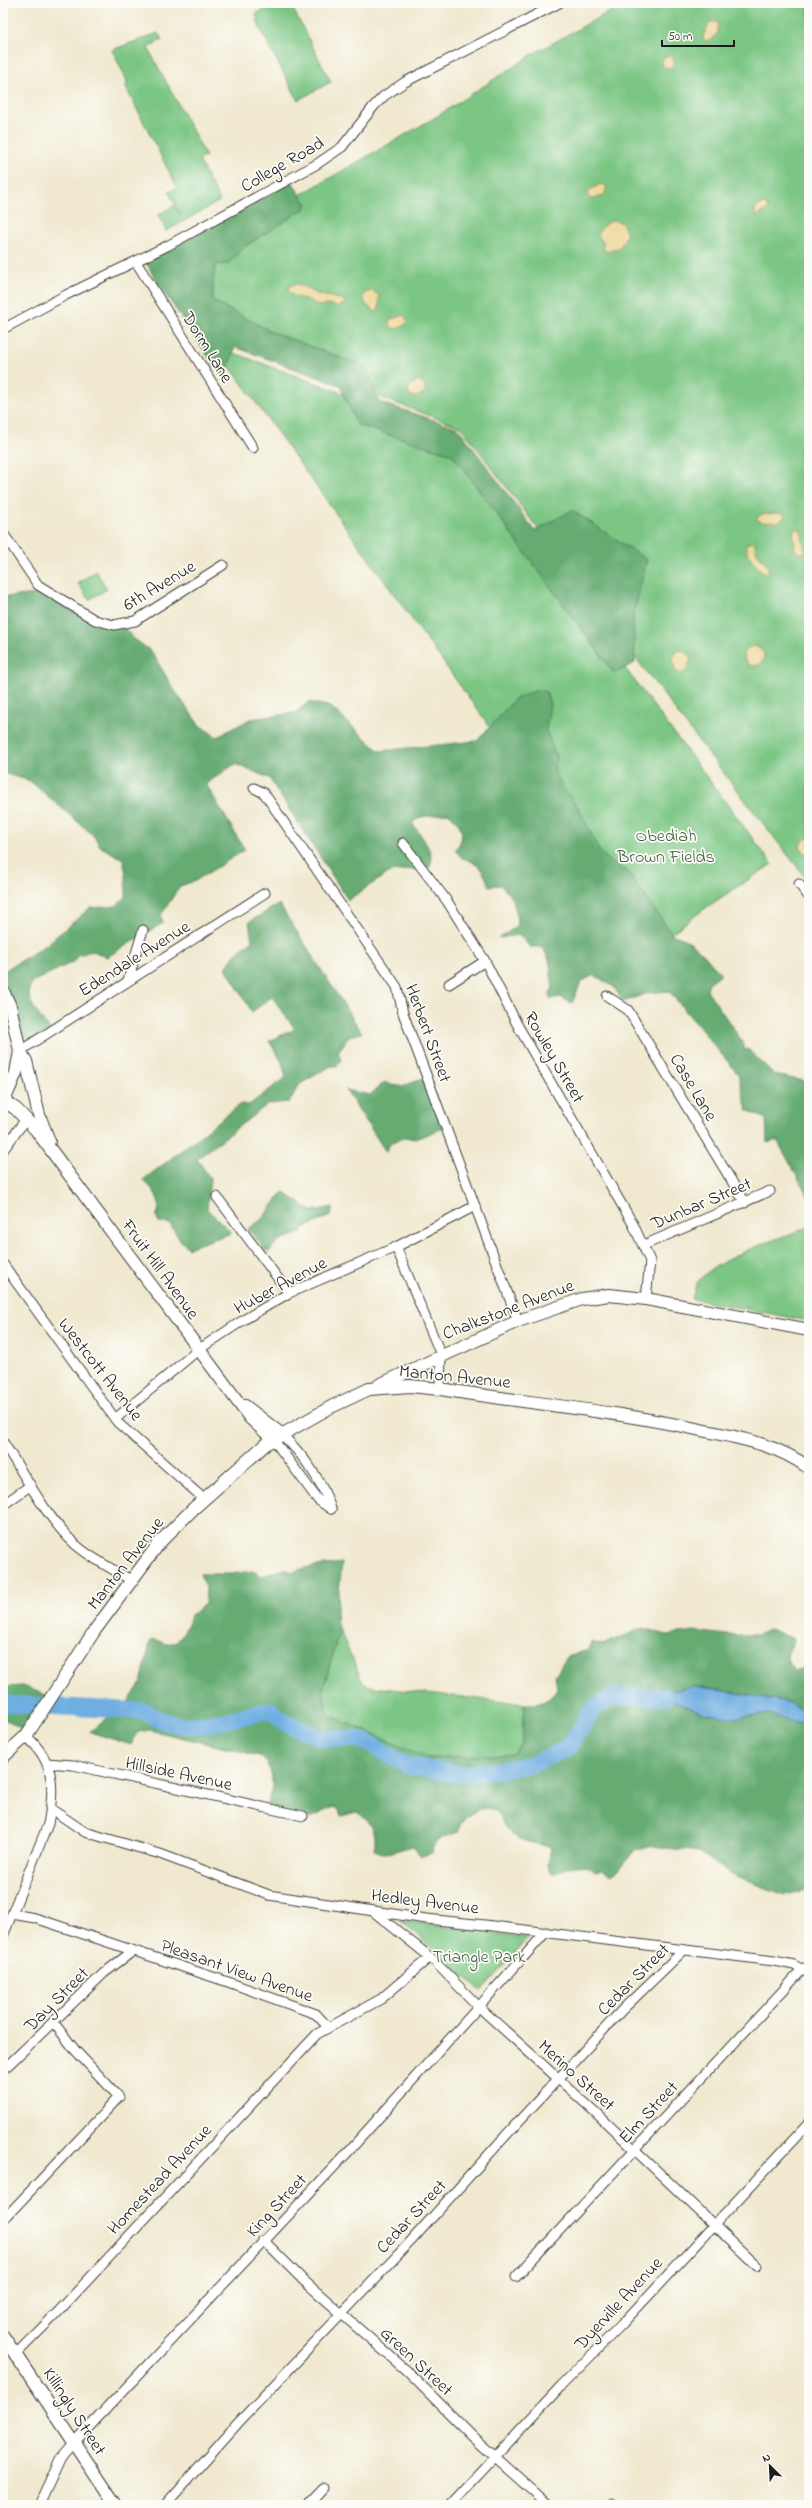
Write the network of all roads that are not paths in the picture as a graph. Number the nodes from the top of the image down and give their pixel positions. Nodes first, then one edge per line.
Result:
1 (559, 3) edge
2 (136, 262) junction
3 (3, 329) edge
4 (253, 448) dead end
5 (3, 534) edge
6 (223, 565) dead end
7 (254, 788) dead end
8 (403, 843) dead end
9 (799, 884) dead end
10 (265, 893) dead end
11 (809, 897) edge
12 (143, 930) dead end
13 (485, 961) junction
14 (128, 980) junction
15 (449, 984) dead end
16 (3, 991) edge
17 (607, 996) dead end
18 (20, 1051) junction
19 (4, 1101) edge
20 (26, 1119) junction
21 (3, 1150) edge
22 (56, 1157) junction
23 (770, 1191) dead end
24 (217, 1197) dead end
25 (745, 1203) junction
26 (475, 1206) junction
27 (644, 1245) junction
28 (396, 1247) junction
29 (3, 1264) edge
30 (290, 1293) junction
31 (646, 1299) junction
32 (518, 1321) junction
33 (809, 1330) edge
34 (198, 1350) junction
35 (441, 1355) junction
36 (369, 1389) junction
37 (440, 1389) junction
38 (115, 1419) junction
39 (277, 1437) junction
40 (3, 1442) edge
41 (809, 1468) edge
42 (31, 1485) junction
43 (204, 1499) junction
44 (3, 1505) edge
45 (132, 1582) junction
46 (29, 1732) junction
47 (3, 1757) edge
48 (47, 1763) junction
49 (51, 1809) junction
50 (303, 1816) dead end
51 (373, 1912) junction
52 (12, 1914) junction
53 (546, 1932) junction
54 (3, 1936) edge
55 (684, 1950) junction
56 (133, 1951) junction
57 (430, 1957) junction
58 (806, 1971) edge
59 (479, 2007) junction
60 (54, 2023) junction
61 (328, 2027) junction
62 (3, 2070) edge
63 (558, 2080) junction
64 (809, 2123) edge
65 (634, 2151) junction
66 (3, 2220) edge
67 (713, 2224) junction
68 (263, 2240) junction
69 (757, 2266) dead end
70 (516, 2277) dead end
71 (342, 2313) junction
72 (3, 2338) edge
73 (16, 2354) junction
74 (74, 2443) junction
75 (494, 2456) junction
76 (323, 2488) dead end
77 (39, 2505) edge
78 (116, 2505) edge
79 (165, 2505) edge
80 (307, 2505) edge
81 (450, 2505) edge
82 (549, 2505) edge

1 - 2 street, College Road
2 - 3 street, College Road
2 - 4 street, Dorm Lane
5 - 6 street, 6th Avenue
7 - 26 street, Herbert Street
8 - 13 street, Rowley Street
9 - 11 street
10 - 14 street, Edendale Avenue
12 - 14 street
13 - 15 street
13 - 27 street, Rowley Street
14 - 18 street, Edendale Avenue
16 - 18 main road, Fruit Hill Avenue
17 - 25 street, Case Lane
18 - 19 main road, Fruit Hill Avenue
18 - 22 main road, Fruit Hill Avenue
19 - 20 main road, Fruit Hill Avenue
20 - 21 street
20 - 22 main road, Fruit Hill Avenue
22 - 34 main road, Fruit Hill Avenue
23 - 25 street, Dunbar Street
24 - 30 street
25 - 27 street, Dunbar Street
26 - 28 street, Huber Avenue
26 - 32 street, Herbert Street
27 - 31 street, Rowley Street
28 - 30 street, Huber Avenue
28 - 35 street
29 - 38 street, Westcott Avenue
30 - 34 street, Huber Avenue
31 - 32 main road, Chalkstone Avenue
31 - 33 main road, Chalkstone Avenue
32 - 35 main road, Chalkstone Avenue
34 - 38 street, Huber Avenue
34 - 39 main road, Fruit Hill Avenue
35 - 36 main road, Chalkstone Avenue
35 - 37 street
36 - 37 main road, Manton Avenue
36 - 39 main road, Manton Avenue
37 - 41 main road, Manton Avenue
38 - 43 street, Westcott Avenue
39 - 39 street
39 - 43 main road, Manton Avenue
40 - 42 street
42 - 44 street
42 - 45 street
43 - 45 main road, Manton Avenue
45 - 46 main road, Manton Avenue
46 - 47 main road, Manton Avenue
46 - 48 street
48 - 49 street
48 - 50 street, Hillside Avenue
49 - 51 street, Hedley Avenue
49 - 52 street
51 - 53 street, Hedley Avenue
51 - 57 street, Merino Street
52 - 54 street
52 - 56 street, Pleasant View Avenue
53 - 55 street, Hedley Avenue
53 - 59 street, King Street
55 - 58 street, Hedley Avenue
55 - 63 street, Cedar Street
56 - 60 street, Day Street
56 - 61 street, Pleasant View Avenue
57 - 59 street, Merino Street
57 - 61 street
58 - 65 street, Elm Street
59 - 63 street, Merino Street
59 - 68 street, King Street
60 - 62 street, Day Street
60 - 66 street
61 - 73 street, Homestead Avenue
63 - 65 street, Merino Street
63 - 71 street, Cedar Street
64 - 67 street, Dyerville Avenue
65 - 67 street, Merino Street
65 - 70 street, Elm Street
67 - 69 street, Merino Street
67 - 75 street, Dyerville Avenue
68 - 71 street, Green Street
68 - 74 street, King Street
71 - 75 street, Green Street
71 - 79 street, Cedar Street
72 - 73 main road, Killingly Street
73 - 74 main road, Killingly Street
74 - 77 street, King Street
74 - 78 main road, Killingly Street
75 - 81 street, Dyerville Avenue
75 - 82 street, Green Street
76 - 80 street

